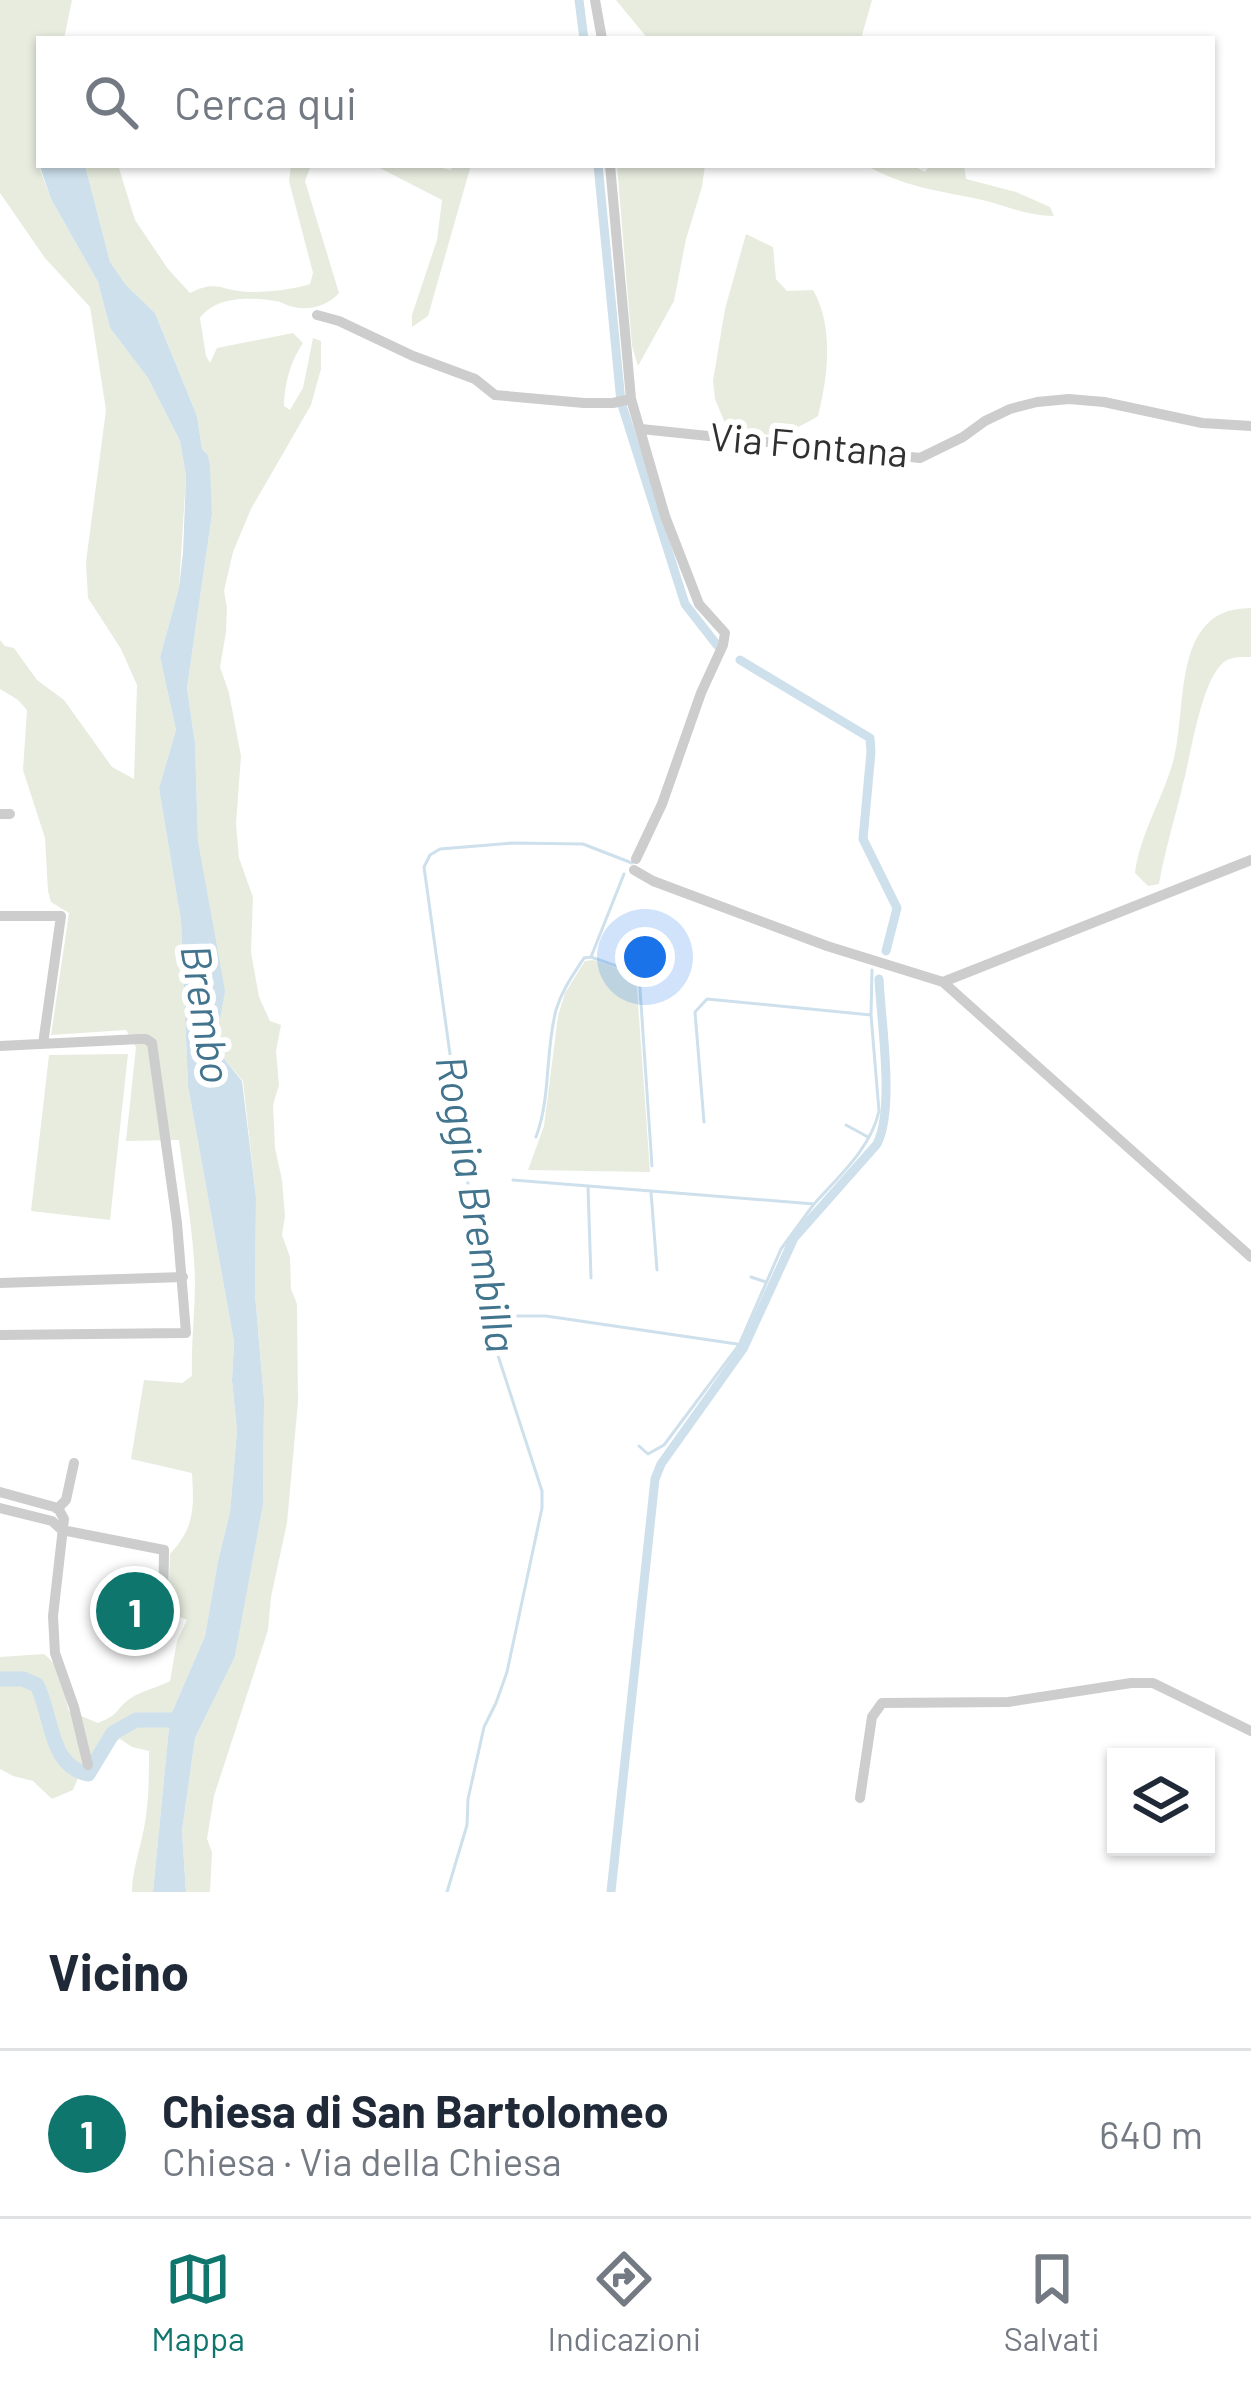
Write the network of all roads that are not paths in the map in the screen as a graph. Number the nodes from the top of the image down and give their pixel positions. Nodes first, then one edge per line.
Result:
1 (595, 0) edge
2 (601, 36) edge
3 (610, 168) edge
4 (317, 315) dead end
5 (630, 399) junction
6 (1251, 426) edge
7 (641, 429) junction
8 (1251, 860) edge
9 (0, 916) edge
10 (943, 982) junction
11 (43, 1044) junction
12 (0, 1046) edge
13 (1251, 1257) edge
14 (183, 1276) junction
15 (0, 1283) edge
16 (0, 1335) edge
17 (74, 1463) dead end
18 (0, 1492) edge
19 (0, 1508) edge
20 (58, 1508) junction
21 (57, 1526) junction
22 (163, 1618) dead end
23 (1251, 1730) edge
24 (88, 1765) dead end
25 (860, 1798) dead end

1 - 2 street
3 - 5 street
4 - 5 street
5 - 7 street
6 - 7 street, Via Fontana
7 - 10 street
8 - 10 street
9 - 11 street
10 - 13 street
11 - 12 street
11 - 14 street
14 - 15 street
14 - 16 street
17 - 20 street
18 - 20 street
19 - 21 street
20 - 21 street
21 - 22 street
21 - 24 street
23 - 25 street

